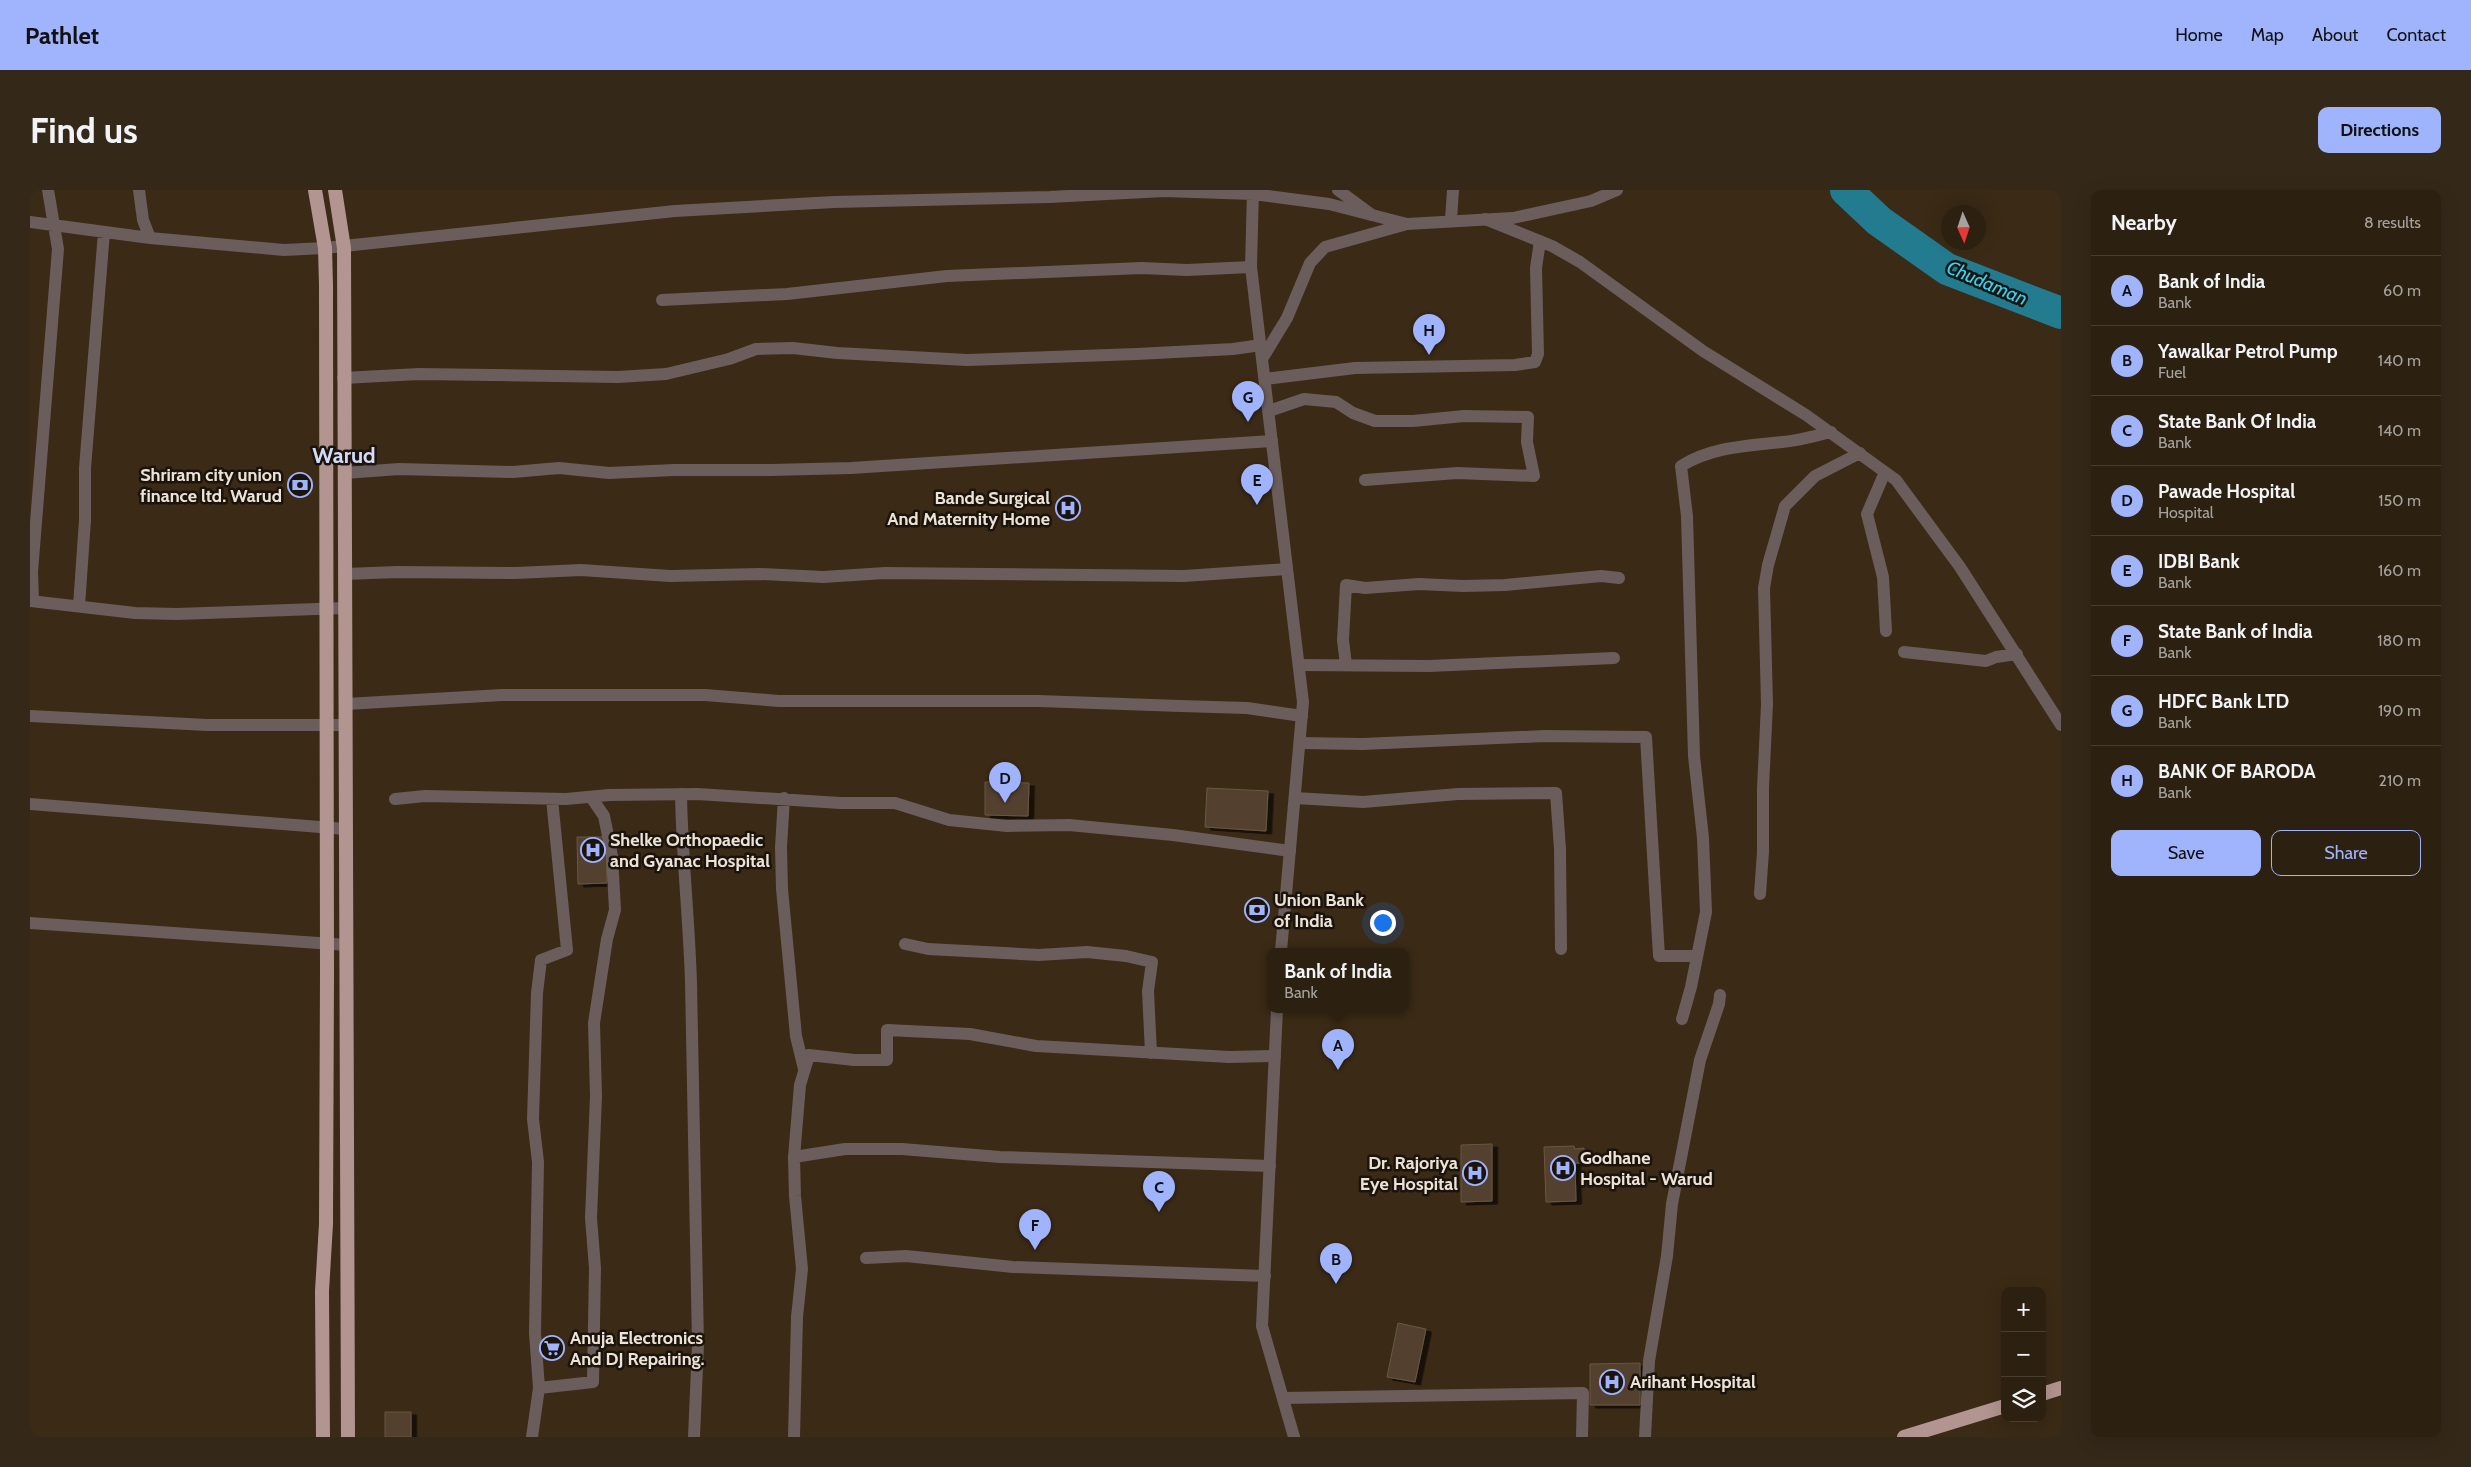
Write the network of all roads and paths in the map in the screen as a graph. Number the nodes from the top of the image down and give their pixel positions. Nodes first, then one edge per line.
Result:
1 (48, 190) edge
2 (139, 190) edge
3 (315, 190) edge
4 (334, 190) edge
5 (1338, 190) edge
6 (1453, 190) edge
7 (1617, 190) edge
8 (1253, 192) edge
9 (1034, 194) edge
10 (1372, 215) junction
11 (1485, 219) junction
12 (1450, 220) junction
13 (30, 222) edge
14 (1407, 224) junction
15 (52, 226) junction
16 (104, 232) junction
17 (150, 238) junction
18 (1540, 241) junction
19 (325, 248) junction
20 (344, 248) junction
21 (1251, 266) junction
22 (662, 300) dead end
23 (1261, 345) junction
24 (1262, 359) junction
25 (343, 378) junction
26 (1265, 379) junction
27 (1268, 411) junction
28 (1831, 432) junction
29 (1272, 441) junction
30 (1860, 453) junction
31 (1885, 472) junction
32 (345, 473) junction
33 (1365, 480) dead end
34 (1288, 569) junction
35 (345, 574) junction
36 (1619, 578) dead end
37 (31, 601) edge
38 (79, 606) junction
39 (325, 608) junction
40 (344, 608) junction
41 (1886, 631) dead end
42 (1904, 652) dead end
43 (2017, 654) junction
44 (1614, 658) dead end
45 (1299, 665) junction
46 (1346, 666) junction
47 (346, 704) junction
48 (30, 716) edge
49 (1302, 716) junction
50 (326, 725) junction
51 (346, 725) junction
52 (2061, 725) edge
53 (1300, 743) junction
54 (681, 794) junction
55 (591, 797) junction
56 (784, 798) junction
57 (1295, 798) junction
58 (395, 799) dead end
59 (552, 799) junction
60 (30, 804) edge
61 (326, 830) junction
62 (345, 830) junction
63 (1290, 851) junction
64 (1760, 894) dead end
65 (30, 923) edge
66 (905, 944) dead end
67 (327, 945) junction
68 (347, 945) junction
69 (1281, 948) edge
70 (1561, 949) dead end
71 (1696, 956) junction
72 (1720, 995) dead end
73 (1277, 1013) edge
74 (1682, 1019) dead end
75 (1151, 1053) junction
76 (1275, 1056) junction
77 (804, 1070) junction
78 (794, 1157) junction
79 (1270, 1166) junction
80 (866, 1258) dead end
81 (1265, 1276) junction
82 (539, 1388) junction
83 (2061, 1388) edge
84 (2046, 1393) edge
85 (1282, 1398) junction
86 (2001, 1407) edge
87 (323, 1437) edge
88 (348, 1437) edge
89 (532, 1437) edge
90 (694, 1437) edge
91 (794, 1437) edge
92 (1294, 1437) edge
93 (1582, 1437) edge
94 (1645, 1437) edge
95 (1904, 1437) edge

1 - 15 street
2 - 17 street
3 - 19 highway
4 - 20 highway
5 - 10 street
6 - 12 street
7 - 11 street
8 - 9 street
8 - 10 street
8 - 21 street
9 - 20 street
10 - 14 street
11 - 12 street
11 - 18 street
12 - 14 street
13 - 15 street
14 - 24 street
15 - 16 street
15 - 37 street
16 - 17 street
16 - 38 street
17 - 19 street
18 - 26 street
18 - 28 street
19 - 20 street
19 - 39 highway
20 - 25 highway
21 - 22 street
21 - 23 street
23 - 24 street
23 - 25 street
24 - 26 street
25 - 32 highway
26 - 27 street
27 - 29 street
27 - 33 street
28 - 30 street
28 - 71 street
29 - 32 street
29 - 34 street
30 - 31 street
30 - 64 street
31 - 41 street
31 - 43 street
32 - 35 highway
34 - 35 street
34 - 45 street
35 - 40 highway
36 - 46 street
37 - 38 street
38 - 39 street
39 - 40 street
39 - 50 highway
40 - 47 highway
42 - 43 street
43 - 52 street
44 - 46 street
45 - 46 street
45 - 49 street
47 - 49 street
47 - 51 highway
48 - 50 street
49 - 53 street
50 - 51 street
50 - 61 highway
51 - 62 highway
53 - 57 street
53 - 71 street
54 - 55 street
54 - 56 street
54 - 90 street
55 - 59 street
55 - 82 street
56 - 63 street
56 - 77 street
57 - 63 street
57 - 70 street
58 - 59 street
59 - 82 street
60 - 61 street
61 - 62 street
61 - 67 highway
62 - 68 highway
63 - 69 street
65 - 67 street
66 - 75 street
67 - 68 street
67 - 87 highway
68 - 88 highway
71 - 74 street
72 - 94 street
73 - 76 street
75 - 76 street
75 - 77 street
76 - 79 street
77 - 78 street
78 - 79 street
78 - 91 street
79 - 81 street
80 - 81 street
81 - 85 street
82 - 89 street
83 - 84 highway
85 - 92 street
85 - 93 street
86 - 95 highway

